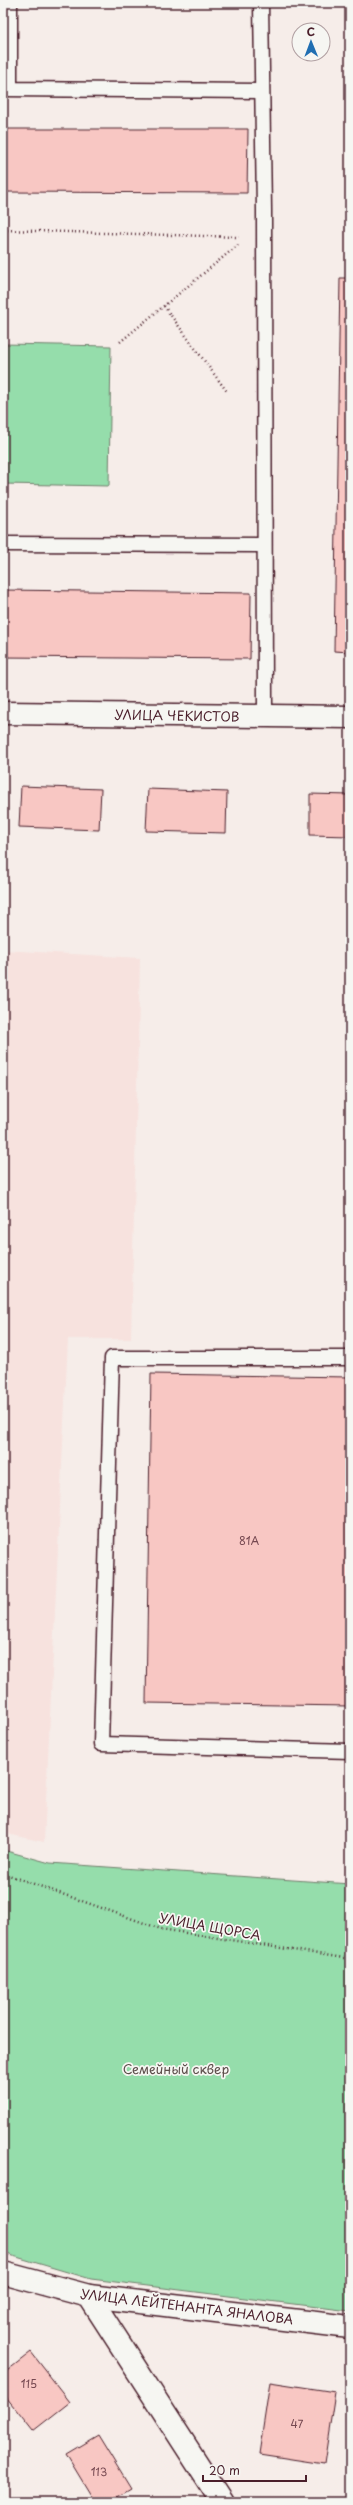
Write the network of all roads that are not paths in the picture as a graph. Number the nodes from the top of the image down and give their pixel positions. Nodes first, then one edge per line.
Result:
1 (10, 3) edge
2 (261, 3) edge
3 (6, 89) edge
4 (262, 90) junction
5 (3, 544) edge
6 (264, 545) junction
7 (3, 714) edge
8 (265, 716) junction
9 (350, 717) edge
10 (350, 1358) edge
11 (350, 1751) edge
12 (3, 2273) edge
13 (89, 2296) junction
14 (350, 2327) edge
15 (222, 2502) edge

1 - 3 lane
2 - 4 lane
3 - 4 lane
4 - 6 lane
5 - 6 lane
6 - 8 lane
7 - 8 street, УЛИЦА ЧЕКИСТОВ
8 - 9 street, УЛИЦА ЧЕКИСТОВ
10 - 11 lane
12 - 13 street, УЛИЦА ЛЕЙТЕНАНТА ЯНАЛОВА
13 - 14 street, УЛИЦА ЛЕЙТЕНАНТА ЯНАЛОВА
13 - 15 street

